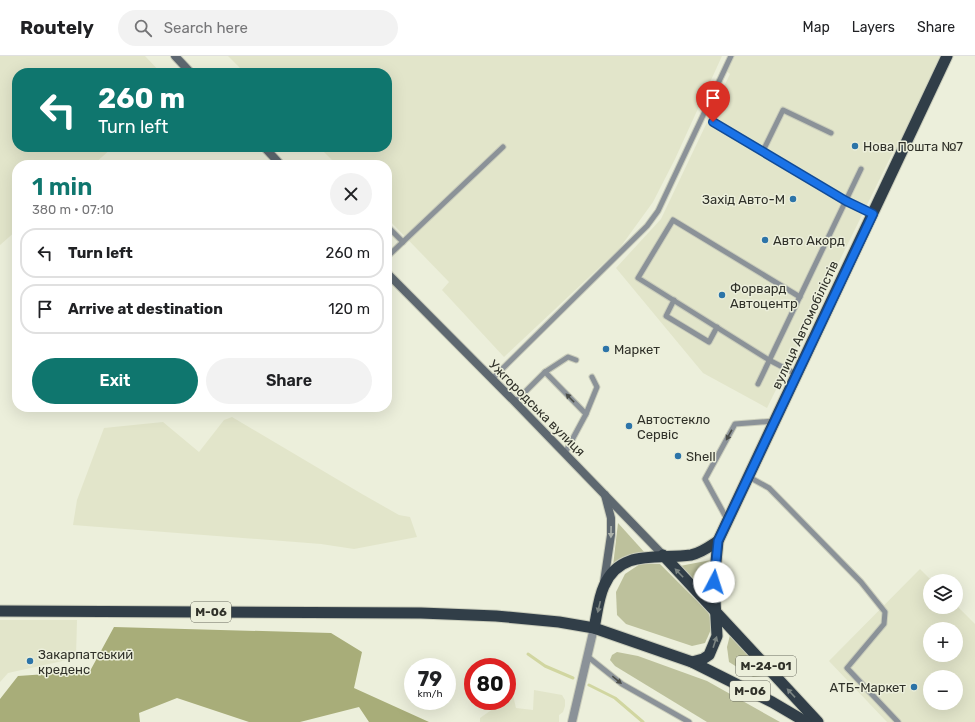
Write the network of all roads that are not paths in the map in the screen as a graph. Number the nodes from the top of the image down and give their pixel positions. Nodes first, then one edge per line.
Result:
1 (175, 56) edge
2 (731, 56) edge
3 (947, 56) edge
4 (186, 68) edge
5 (713, 122) dead end
6 (831, 133) dead end
7 (503, 147) dead end
8 (763, 151) junction
9 (269, 152) edge
10 (276, 160) edge
11 (861, 170) dead end
12 (846, 201) junction
13 (873, 214) junction
14 (392, 231) edge
15 (403, 242) junction
16 (392, 252) edge
17 (392, 279) edge
18 (800, 297) junction
19 (674, 300) junction
20 (717, 327) junction
21 (576, 360) dead end
22 (769, 360) junction
23 (545, 372) junction
24 (797, 375) junction
25 (592, 376) dead end
26 (492, 379) junction
27 (758, 384) dead end
28 (515, 402) junction
29 (586, 414) junction
30 (775, 421) junction
31 (565, 453) junction
32 (749, 476) junction
33 (605, 494) junction
34 (728, 521) junction
35 (718, 541) junction
36 (663, 555) junction
37 (604, 586) junction
38 (715, 610) junction
39 (0, 611) edge
40 (594, 628) junction
41 (587, 656) junction
42 (692, 662) junction
43 (572, 722) edge
44 (689, 722) edge
45 (806, 722) edge
46 (818, 722) edge
47 (898, 722) edge

1 - 4 main road
2 - 26 lane
3 - 13 highway, вулиця Автомобілістів
5 - 8 lane
6 - 8 lane
7 - 15 lane
8 - 12 lane
9 - 10 main road
11 - 12 lane
12 - 13 lane
12 - 18 lane
13 - 24 highway, вулиця Автомобілістів
14 - 15 lane
15 - 16 lane
17 - 26 main road, Ужгородська вулиця
18 - 19 lane
18 - 22 lane
19 - 20 lane
19 - 20 lane
20 - 22 lane
21 - 23 lane
22 - 24 lane
22 - 27 lane
23 - 28 lane
29 -> 23 lane
24 - 30 highway, вулиця Автомобілістів
25 - 29 lane
26 - 28 main road, Ужгородська вулиця
28 - 31 main road, Ужгородська вулиця
29 - 31 lane
30 - 32 highway, вулиця Автомобілістів
30 -> 34 lane
31 - 33 main road, Ужгородська вулиця
32 - 34 highway, вулиця Автомобілістів
32 - 47 lane
33 - 36 main road, Ужгородська вулиця
33 -> 37 main road
34 - 35 highway, вулиця Автомобілістів
35 - 36 highway
35 - 38 highway, вулиця Автомобілістів
36 - 37 highway
38 -> 36 highway
37 -> 40 highway
42 -> 38 highway, вулиця Автомобілістів
46 -> 38 highway, М-24-01
39 - 40 highway, М-06
40 - 41 street
40 - 42 highway, М-06
41 - 43 street
41 -> 44 lane
42 - 45 highway, М-06

